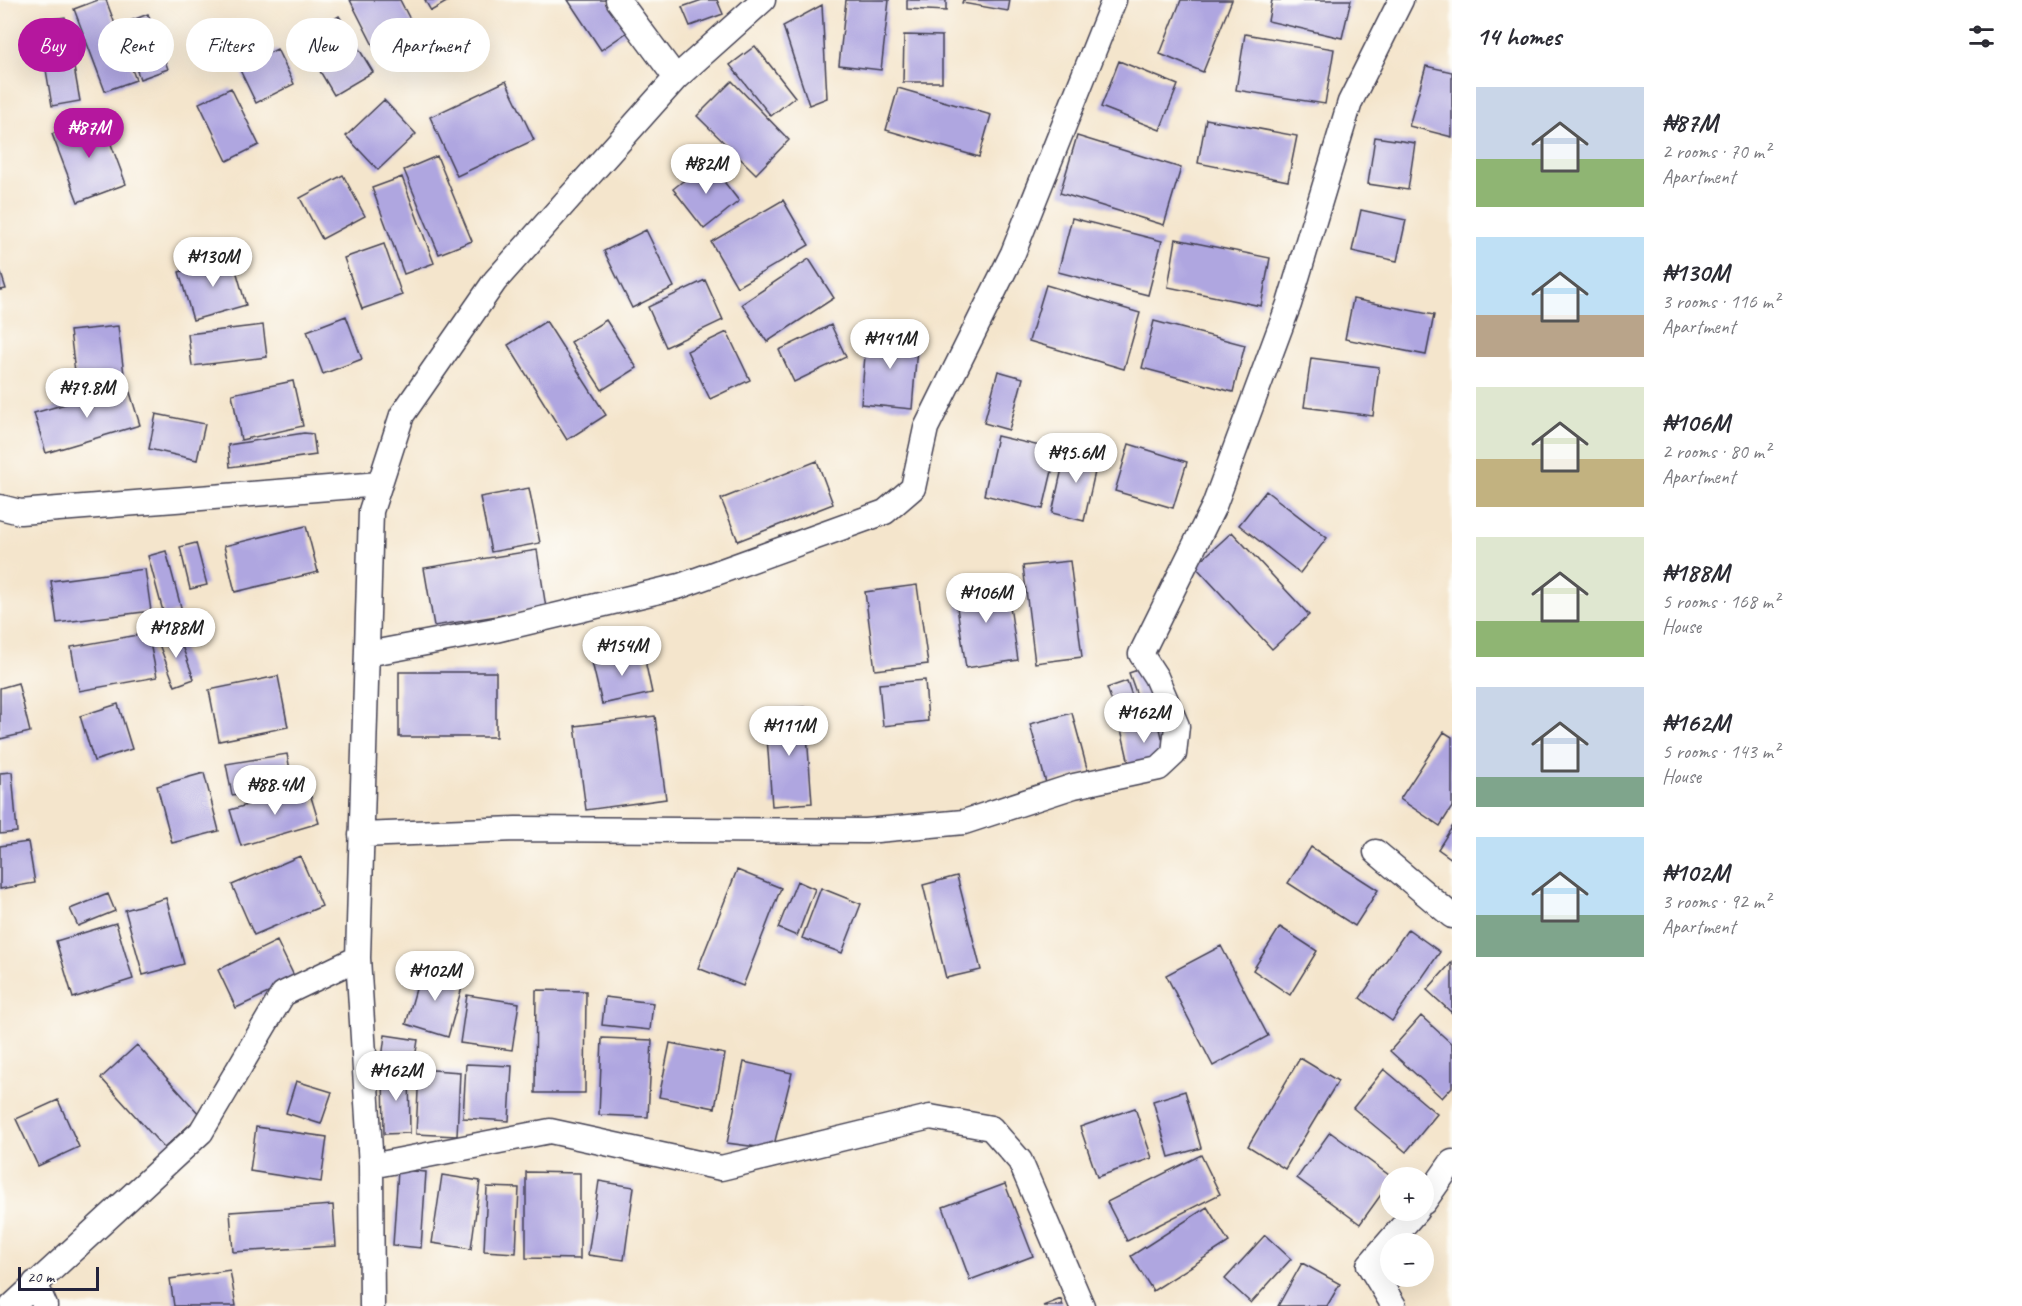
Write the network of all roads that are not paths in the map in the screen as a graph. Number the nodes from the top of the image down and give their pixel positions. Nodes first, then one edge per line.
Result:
1 (618, 0) edge
2 (763, 0) edge
3 (1114, 0) edge
4 (1401, 0) edge
5 (676, 78) junction
6 (380, 484) junction
7 (0, 507) edge
8 (367, 654) junction
9 (361, 836) junction
10 (1376, 852) dead end
11 (1452, 916) edge
12 (358, 958) junction
13 (1452, 1162) edge
14 (370, 1166) junction
15 (1434, 1188) edge
16 (1408, 1221) edge
17 (35, 1283) junction
18 (12, 1306) edge
19 (45, 1306) edge
20 (372, 1306) edge
21 (1082, 1306) edge
22 (1394, 1306) edge

1 - 5 street
2 - 5 street
3 - 8 street
4 - 9 street
5 - 6 street
6 - 7 street
6 - 8 street
8 - 9 street
9 - 12 street
10 - 11 street
12 - 14 street
12 - 17 street
13 - 15 street
14 - 20 street
14 - 21 street
16 - 22 street
17 - 18 street
17 - 19 street

